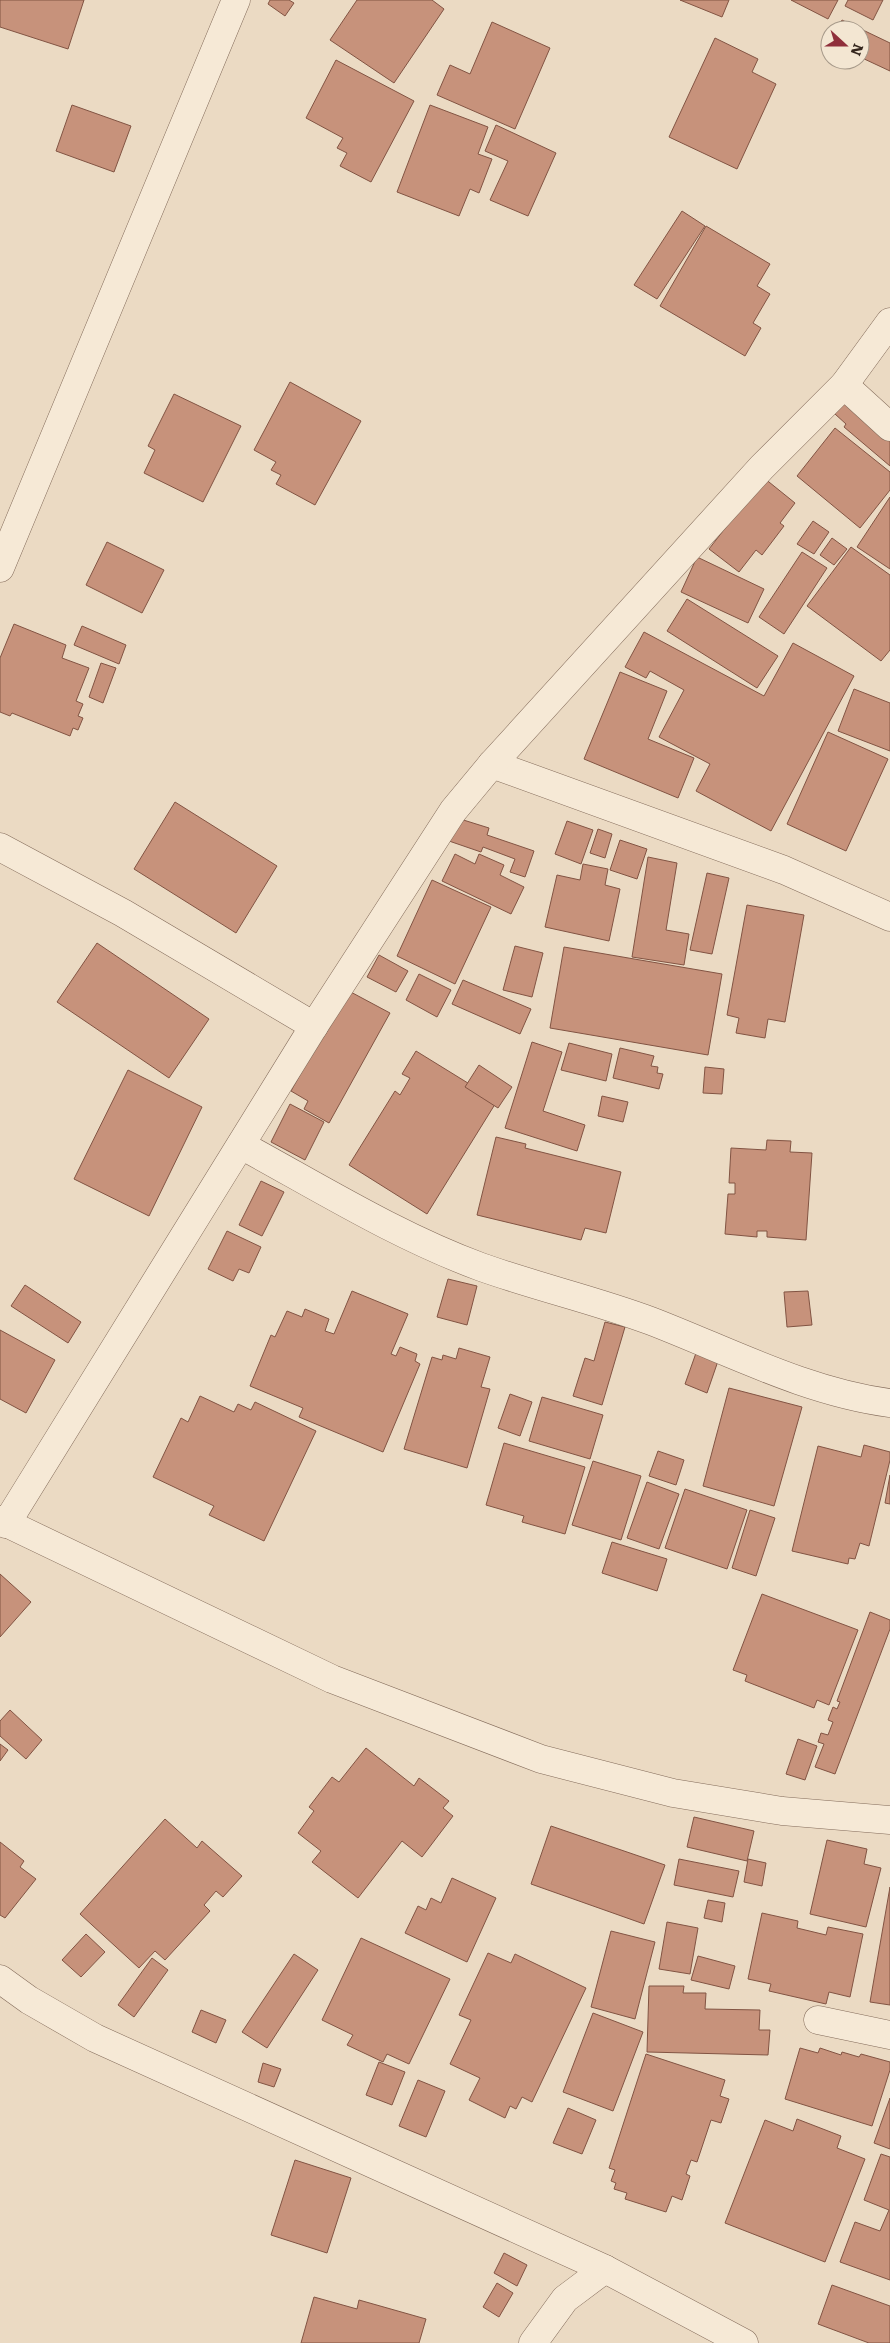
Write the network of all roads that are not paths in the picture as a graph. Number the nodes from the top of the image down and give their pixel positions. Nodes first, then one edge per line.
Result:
1 (236, 0) edge
2 (890, 322) edge
3 (844, 385) junction
4 (890, 427) edge
5 (0, 568) edge
6 (492, 764) junction
7 (0, 847) edge
8 (890, 917) edge
9 (314, 1026) junction
10 (241, 1145) junction
11 (890, 1403) edge
12 (3, 1522) edge
13 (890, 1820) edge
14 (0, 1979) edge
15 (818, 2020) dead end
16 (890, 2035) edge
17 (605, 2269) junction
18 (533, 2343) edge
19 (744, 2343) edge

1 - 5 street
2 - 3 street
3 - 4 street
3 - 6 street
6 - 8 street
6 - 9 street
7 - 9 street
9 - 10 street
10 - 11 street
10 - 12 street
12 - 13 street
14 - 17 street
15 - 16 street
17 - 18 street
17 - 19 street

